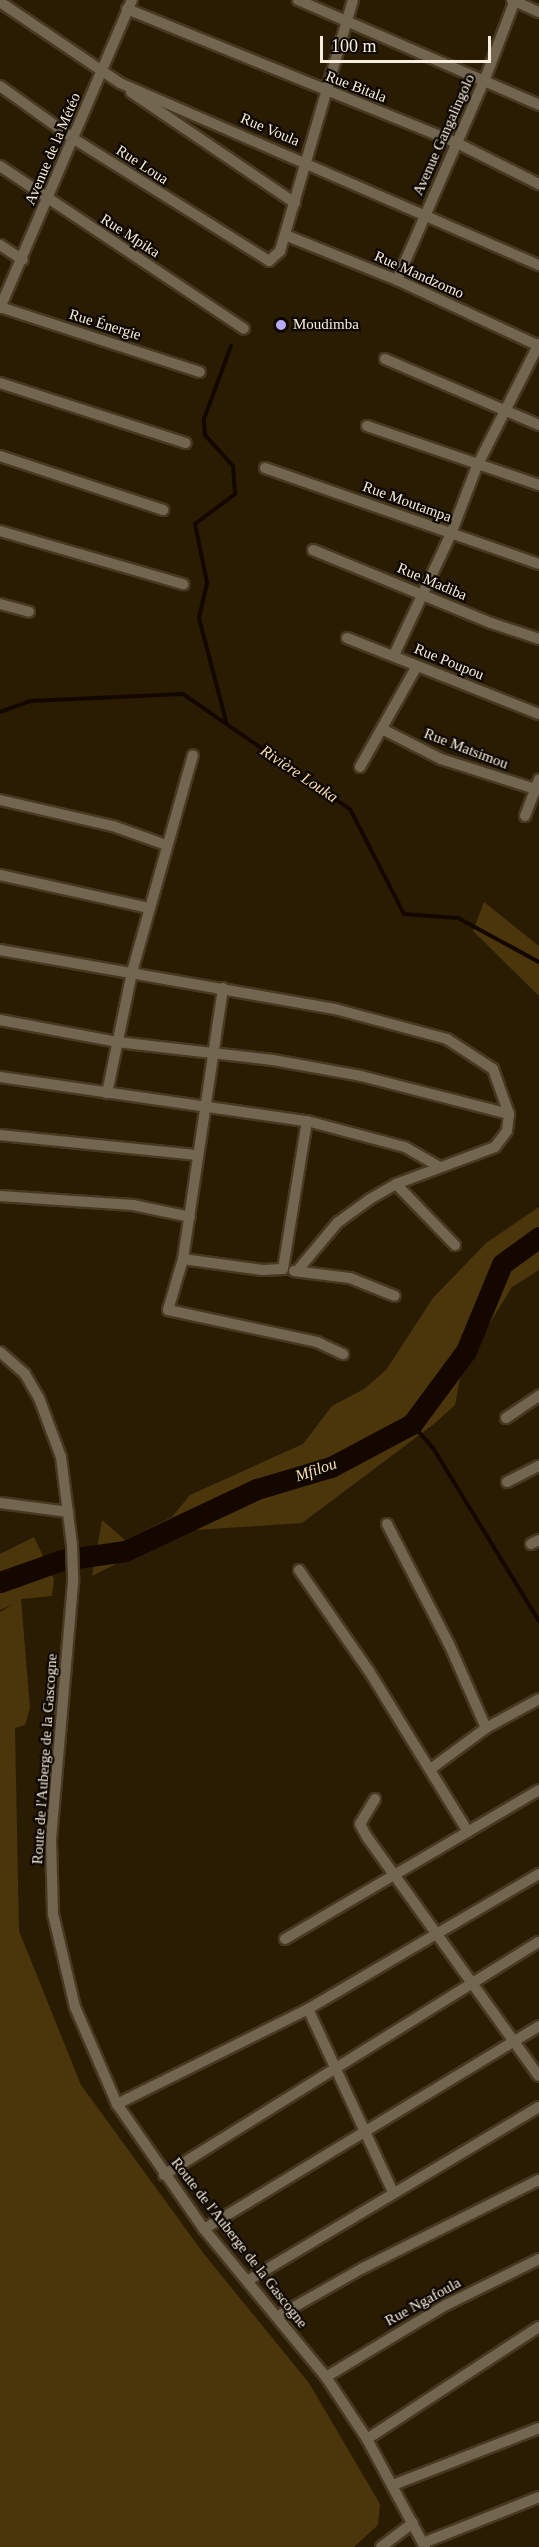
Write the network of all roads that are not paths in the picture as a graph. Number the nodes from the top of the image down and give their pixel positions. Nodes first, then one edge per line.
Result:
1 (298, 0) edge
2 (353, 0) edge
3 (514, 0) edge
4 (0, 2) edge
5 (129, 5) edge
6 (539, 12) edge
7 (347, 22) junction
8 (102, 73) junction
9 (485, 79) junction
10 (120, 83) junction
11 (0, 86) edge
12 (328, 93) junction
13 (539, 105) edge
14 (74, 139) junction
15 (458, 143) junction
16 (307, 162) junction
17 (0, 166) edge
18 (539, 184) edge
19 (47, 199) junction
20 (295, 203) junction
21 (424, 214) junction
22 (285, 235) junction
23 (0, 245) edge
24 (23, 260) junction
25 (539, 265) edge
26 (397, 280) junction
27 (0, 308) edge
28 (244, 329) dead end
29 (539, 345) edge
30 (385, 359) dead end
31 (200, 372) dead end
32 (0, 383) edge
33 (507, 411) junction
34 (539, 425) edge
35 (367, 426) dead end
36 (186, 443) dead end
37 (0, 456) edge
38 (477, 466) junction
39 (265, 468) dead end
40 (539, 485) edge
41 (163, 510) dead end
42 (0, 531) edge
43 (451, 534) junction
44 (313, 550) dead end
45 (539, 564) edge
46 (183, 584) dead end
47 (423, 595) junction
48 (0, 604) edge
49 (29, 612) dead end
50 (347, 638) dead end
51 (539, 639) edge
52 (394, 655) junction
53 (417, 666) junction
54 (539, 714) edge
55 (384, 730) junction
56 (192, 755) dead end
57 (360, 767) dead end
58 (538, 786) edge
59 (0, 800) edge
60 (525, 816) dead end
61 (166, 845) junction
62 (0, 875) edge
63 (149, 908) junction
64 (0, 950) edge
65 (132, 972) junction
66 (223, 988) junction
67 (0, 1020) edge
68 (117, 1042) junction
69 (212, 1053) junction
70 (0, 1077) edge
71 (107, 1093) junction
72 (204, 1107) junction
73 (509, 1114) junction
74 (307, 1121) junction
75 (0, 1136) edge
76 (198, 1155) junction
77 (438, 1166) junction
78 (396, 1184) junction
79 (0, 1196) edge
80 (190, 1217) junction
81 (455, 1245) dead end
82 (183, 1260) junction
83 (283, 1269) junction
84 (297, 1271) junction
85 (395, 1296) dead end
86 (0, 1352) edge
87 (343, 1354) dead end
88 (539, 1396) edge
89 (506, 1418) dead end
90 (539, 1466) edge
91 (507, 1482) dead end
92 (0, 1503) edge
93 (68, 1512) junction
94 (387, 1524) dead end
95 (298, 1570) dead end
96 (539, 1699) edge
97 (486, 1728) junction
98 (432, 1768) junction
99 (539, 1790) edge
100 (375, 1799) dead end
101 (468, 1832) junction
102 (396, 1874) junction
103 (539, 1874) edge
104 (435, 1935) junction
105 (285, 1940) dead end
106 (539, 1942) edge
107 (470, 1985) junction
108 (308, 2009) junction
109 (539, 2025) edge
110 (513, 2042) junction
111 (336, 2070) junction
112 (539, 2076) edge
113 (117, 2104) junction
114 (539, 2107) edge
115 (363, 2130) junction
116 (164, 2175) junction
117 (539, 2180) edge
118 (393, 2193) junction
119 (204, 2229) junction
120 (539, 2259) edge
121 (247, 2281) junction
122 (278, 2316) junction
123 (539, 2327) edge
124 (326, 2377) junction
125 (539, 2428) edge
126 (367, 2439) junction
127 (393, 2485) junction
128 (539, 2497) edge
129 (413, 2523) junction
130 (424, 2545) edge
131 (381, 2547) edge

1 - 7 street
2 - 7 street
3 - 6 street
3 - 9 street, Avenue Gangalingolo
4 - 8 street, Rue Voula
5 - 8 street, Avenue de la Météo
5 - 12 street, Rue Bitala
7 - 9 street
7 - 12 street
8 - 10 street, Rue Voula
8 - 14 street, Avenue de la Météo
9 - 13 street
9 - 15 street, Avenue Gangalingolo
10 - 16 street, Rue Voula
10 - 20 street
11 - 14 street, Rue Loua
12 - 15 street, Rue Bitala
12 - 16 street
14 - 19 street, Avenue de la Météo
14 - 22 street, Rue Loua
15 - 18 street, Rue Bitala
15 - 21 street, Avenue Gangalingolo
16 - 20 street
16 - 21 street, Rue Voula
17 - 19 street, Rue Mpika
19 - 24 street, Avenue de la Météo
19 - 28 street, Rue Mpika
20 - 22 street
21 - 25 street, Rue Voula
21 - 26 street, Avenue Gangalingolo
22 - 26 street, Rue Mandzomo
23 - 24 street
24 - 27 street, Avenue de la Météo
26 - 29 street, Rue Mandzomo
27 - 31 street, Rue Énergie
29 - 33 street
30 - 33 street
32 - 36 street
33 - 34 street
33 - 38 street
35 - 38 street
37 - 41 street
38 - 40 street
38 - 43 street
39 - 43 street, Rue Moutampa
42 - 46 street
43 - 45 street, Rue Moutampa
43 - 47 street
44 - 47 street, Rue Madiba
47 - 51 street, Rue Madiba
47 - 52 street
48 - 49 street
50 - 52 street, Rue Poupou
52 - 53 street, Rue Poupou
53 - 54 street, Rue Poupou
53 - 55 street
55 - 57 street
55 - 58 street, Rue Matsimou
56 - 61 street
58 - 60 street
59 - 61 street
61 - 63 street
62 - 63 street
63 - 65 street
64 - 65 street
65 - 66 street
65 - 68 street
66 - 69 street
66 - 73 street
67 - 68 street
68 - 69 street
68 - 71 street
69 - 72 street
69 - 73 street
70 - 71 street
71 - 72 street
72 - 74 street
72 - 76 street
73 - 77 street
74 - 77 street
74 - 83 street
75 - 76 street
76 - 80 street
77 - 78 street
78 - 81 street
78 - 84 street
79 - 80 street
80 - 82 street
82 - 83 street
82 - 87 street
83 - 84 street
84 - 85 street
86 - 93 street, Route de l'Auberge de la Gascogne
88 - 89 street
90 - 91 street
92 - 93 street
93 - 113 street, Route de l'Auberge de la Gascogne
94 - 97 street
95 - 98 street
96 - 97 street
97 - 98 street
98 - 101 street
99 - 101 street
100 - 102 street
101 - 102 street
102 - 104 street
102 - 105 street
103 - 104 street
104 - 107 street
104 - 108 street
106 - 107 street
107 - 110 street
107 - 111 street
108 - 111 street
108 - 113 street
109 - 110 street
110 - 112 street
110 - 115 street
111 - 115 street
111 - 116 street
113 - 116 street, Route de l'Auberge de la Gascogne
114 - 118 street
115 - 118 street
115 - 119 street
116 - 119 street, Route de l'Auberge de la Gascogne
117 - 122 street
118 - 121 street
119 - 121 street, Route de l'Auberge de la Gascogne
120 - 124 street, Rue Ngafoula
121 - 122 street, Route de l'Auberge de la Gascogne
122 - 124 street, Route de l'Auberge de la Gascogne
123 - 126 street
124 - 126 street, Route de l'Auberge de la Gascogne
125 - 127 street
126 - 127 street, Route de l'Auberge de la Gascogne
127 - 129 street, Route de l'Auberge de la Gascogne
128 - 130 street
129 - 130 street, Route de l'Auberge de la Gascogne
129 - 131 street

